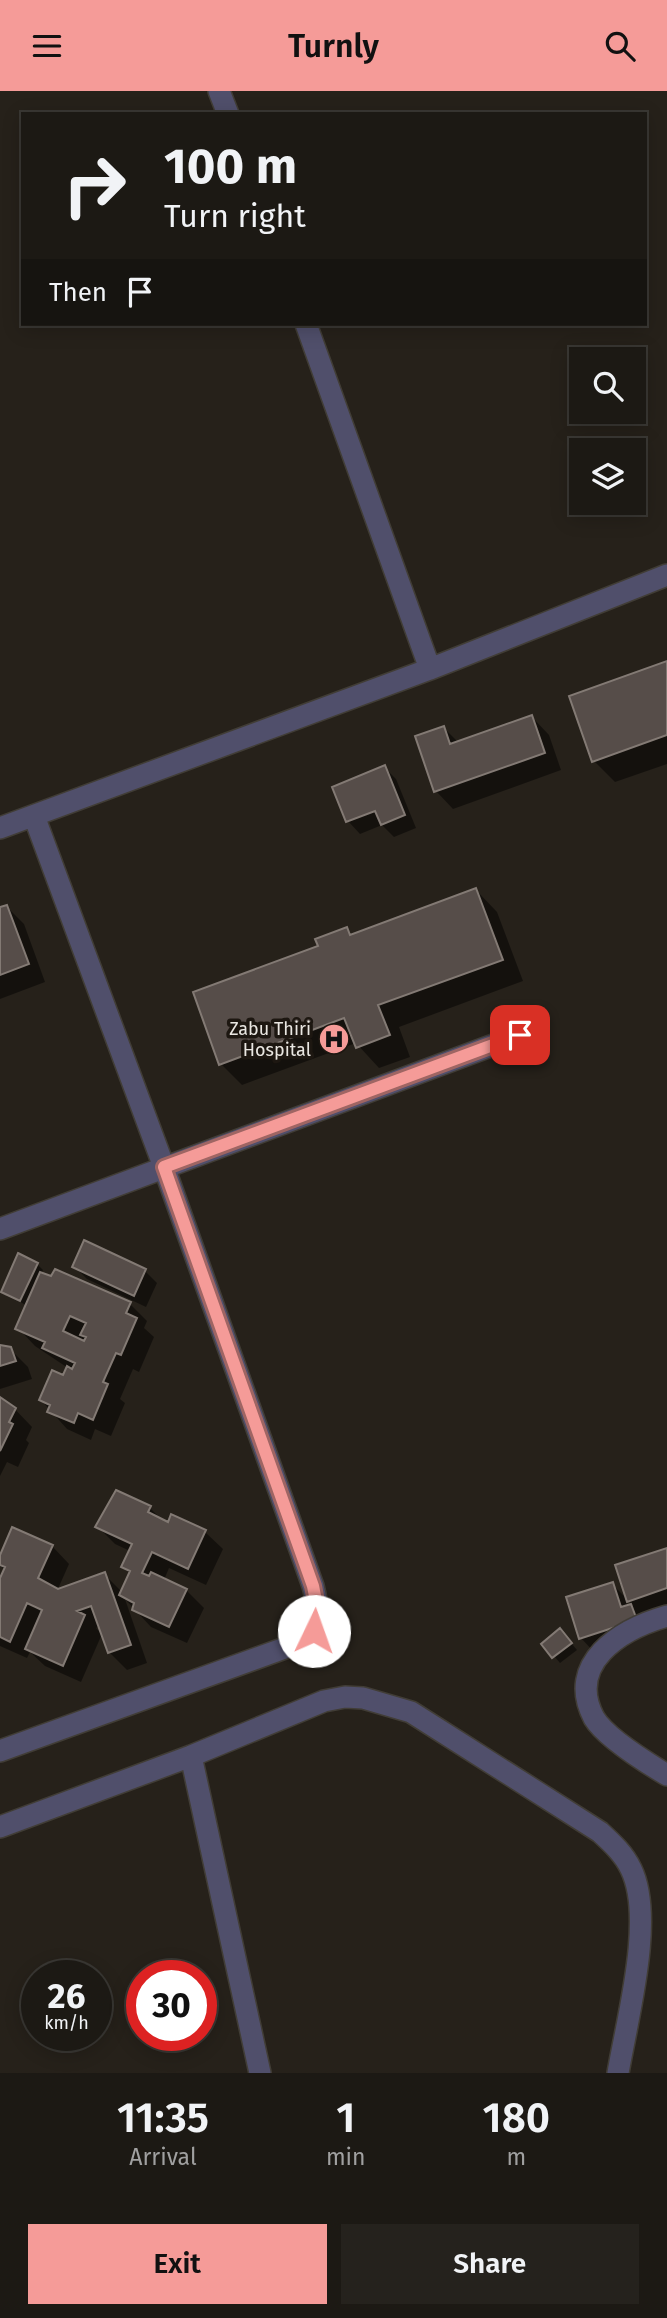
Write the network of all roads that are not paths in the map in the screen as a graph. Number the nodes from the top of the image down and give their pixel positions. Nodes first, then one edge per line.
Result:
1 (219, 91) edge
2 (227, 112) edge
3 (307, 326) edge
4 (667, 575) edge
5 (430, 669) junction
6 (34, 816) junction
7 (0, 828) edge
8 (520, 1035) dead end
9 (164, 1167) junction
10 (0, 1229) edge
11 (667, 1616) edge
12 (0, 1751) edge
13 (191, 1756) junction
14 (667, 1775) edge
15 (0, 1826) edge
16 (260, 2073) edge
17 (618, 2073) edge

1 - 2 street
3 - 5 street
4 - 5 street
5 - 6 street
6 - 7 street
6 - 9 street
8 - 9 street
9 - 10 street
9 - 12 street
11 - 14 street
13 - 15 street
13 - 16 street
13 - 17 street

